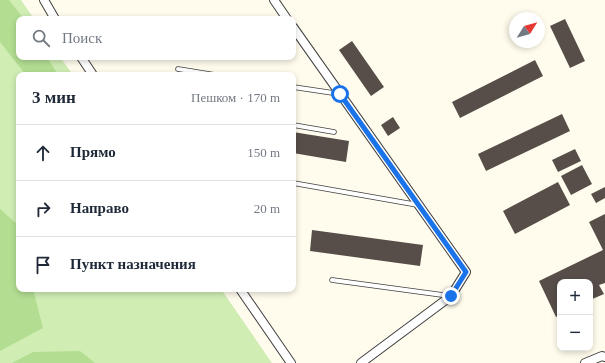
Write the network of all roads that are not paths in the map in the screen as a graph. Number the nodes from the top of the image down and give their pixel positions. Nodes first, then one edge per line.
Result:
1 (44, 0) edge
2 (274, 0) edge
3 (53, 16) edge
4 (285, 16) edge
5 (296, 31) edge
6 (83, 60) edge
7 (178, 69) dead end
8 (91, 72) edge
9 (196, 72) edge
10 (296, 87) edge
11 (340, 94) junction
12 (296, 126) edge
13 (334, 132) dead end
14 (296, 184) edge
15 (419, 205) junction
16 (332, 280) dead end
17 (242, 292) edge
18 (451, 296) junction
19 (605, 357) edge
20 (291, 363) edge
21 (361, 363) edge
22 (586, 363) edge

1 - 3 street
2 - 4 street
5 - 11 street
6 - 8 street
7 - 9 lane
10 - 11 lane
11 - 15 street
12 - 13 lane
14 - 15 lane
15 - 18 street
16 - 18 lane
17 - 20 street
18 - 21 street
19 - 22 street

